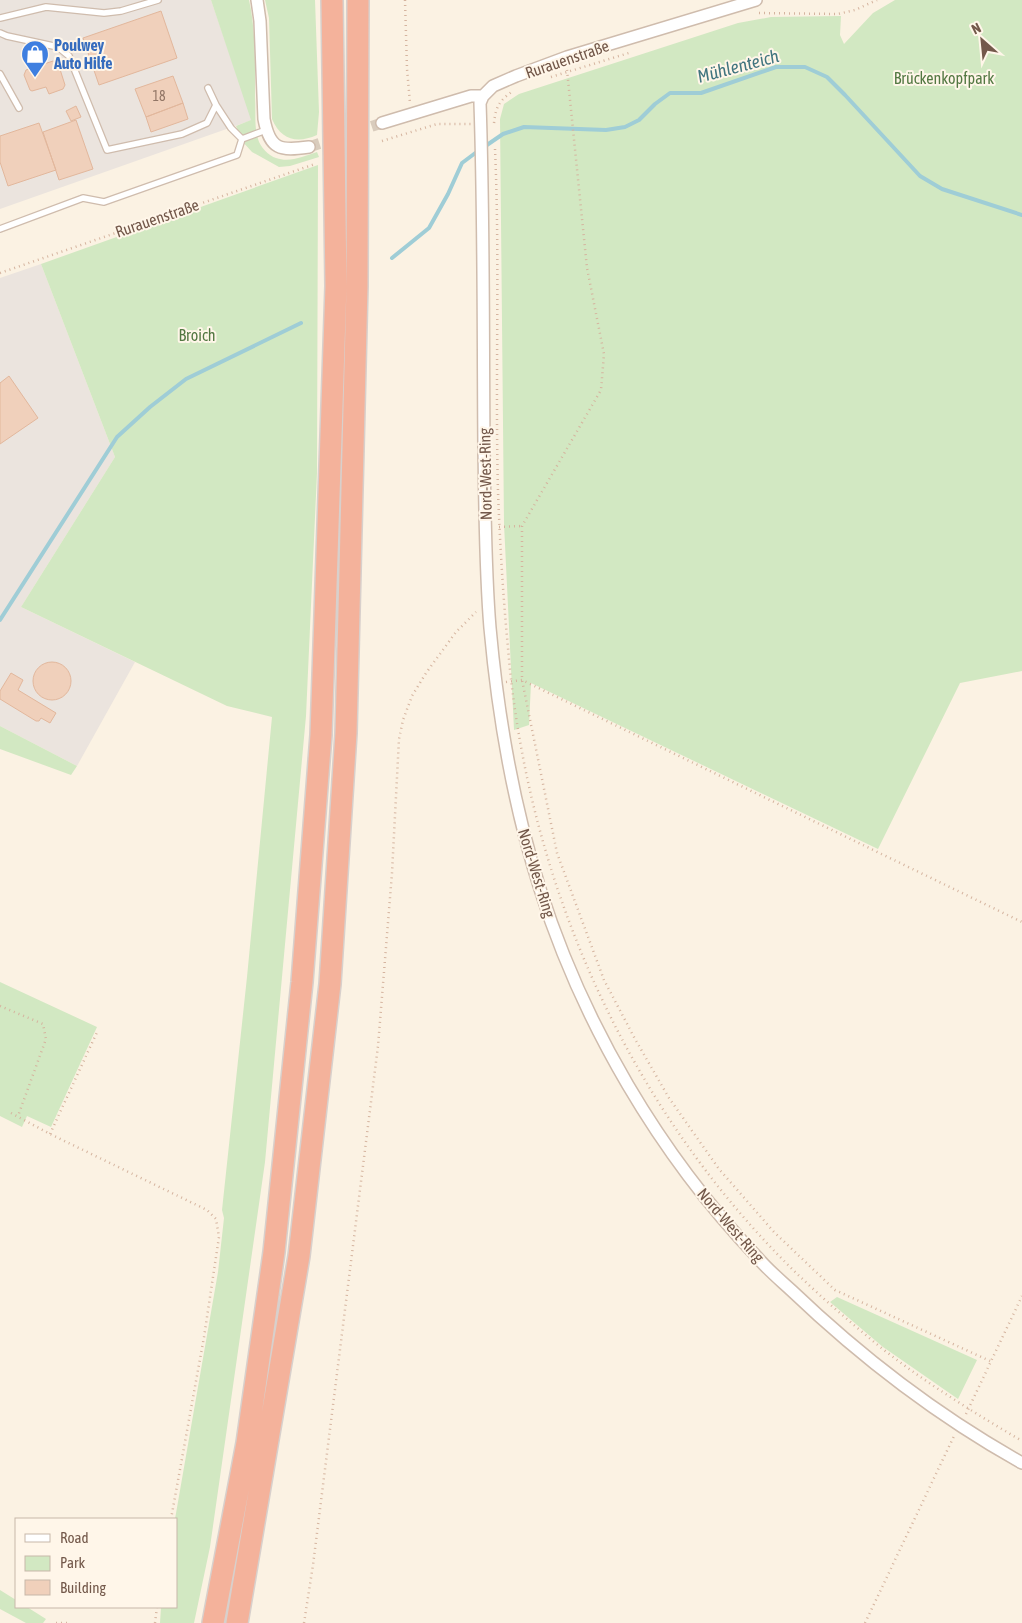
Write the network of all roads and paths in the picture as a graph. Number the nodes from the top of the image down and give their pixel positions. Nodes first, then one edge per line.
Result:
1 (158, 0) edge
2 (257, 0) edge
3 (332, 0) edge
4 (358, 0) edge
5 (405, 0) edge
6 (756, 0) edge
7 (877, 0) edge
8 (754, 14) dead end
9 (0, 18) edge
10 (0, 33) edge
11 (640, 49) dead end
12 (567, 57) junction
13 (567, 72) junction
14 (0, 74) edge
15 (550, 78) dead end
16 (208, 88) dead end
17 (518, 89) dead end
18 (483, 96) junction
19 (216, 105) junction
20 (19, 108) dead end
21 (411, 114) junction
22 (382, 123) tunnel mouth
23 (481, 125) junction
24 (266, 130) junction
25 (242, 139) junction
26 (382, 141) dead end
27 (309, 147) tunnel mouth
28 (495, 163) dead end
29 (315, 164) dead end
30 (0, 229) edge
31 (0, 273) edge
32 (522, 526) junction
33 (500, 527) junction
34 (485, 529) junction
35 (488, 596) junction
36 (522, 680) junction
37 (512, 681) junction
38 (496, 683) junction
39 (1022, 922) edge
40 (0, 1006) edge
41 (98, 1030) dead end
42 (11, 1113) dead end
43 (18, 1116) junction
44 (50, 1134) junction
45 (1022, 1296) edge
46 (990, 1361) junction
47 (969, 1410) junction
48 (960, 1424) junction
49 (1022, 1441) edge
50 (1022, 1463) edge
51 (171, 1518) edge
52 (156, 1608) edge
53 (56, 1623) edge
54 (67, 1623) edge
55 (155, 1623) edge
56 (213, 1623) edge
57 (237, 1623) edge
58 (304, 1623) edge
59 (865, 1623) edge

1 - 9 lane
2 - 24 street
3 - 56 highway
4 - 57 highway
5 - 21 path
6 - 12 street, Rurauenstraße
7 - 8 path
10 - 19 lane
11 - 13 path
12 - 13 path
12 - 18 street, Rurauenstraße
13 - 15 path
13 - 32 path
14 - 20 lane
16 - 19 lane
17 - 23 path
18 - 21 street, Rurauenstraße
18 - 23 street, Nord-West-Ring
19 - 25 lane
21 - 22 street, Rurauenstraße
23 - 26 path
23 - 34 street, Nord-West-Ring
24 - 25 lane
24 - 27 street
25 - 30 lane
28 - 33 path
29 - 31 path, Rurauenstraße
32 - 33 path
32 - 36 path
33 - 34 path
33 - 37 path
34 - 35 street, Nord-West-Ring
35 - 38 street, Nord-West-Ring
35 - 58 path
36 - 37 path
36 - 39 path
36 - 46 path
37 - 38 path
37 - 47 path
38 - 48 street, Nord-West-Ring
40 - 43 path
41 - 44 path
42 - 43 path
43 - 44 path
44 - 51 path
45 - 46 path
46 - 47 path
47 - 48 path
47 - 49 path
48 - 50 street, Nord-West-Ring
48 - 59 path
52 - 55 path
53 - 54 path

